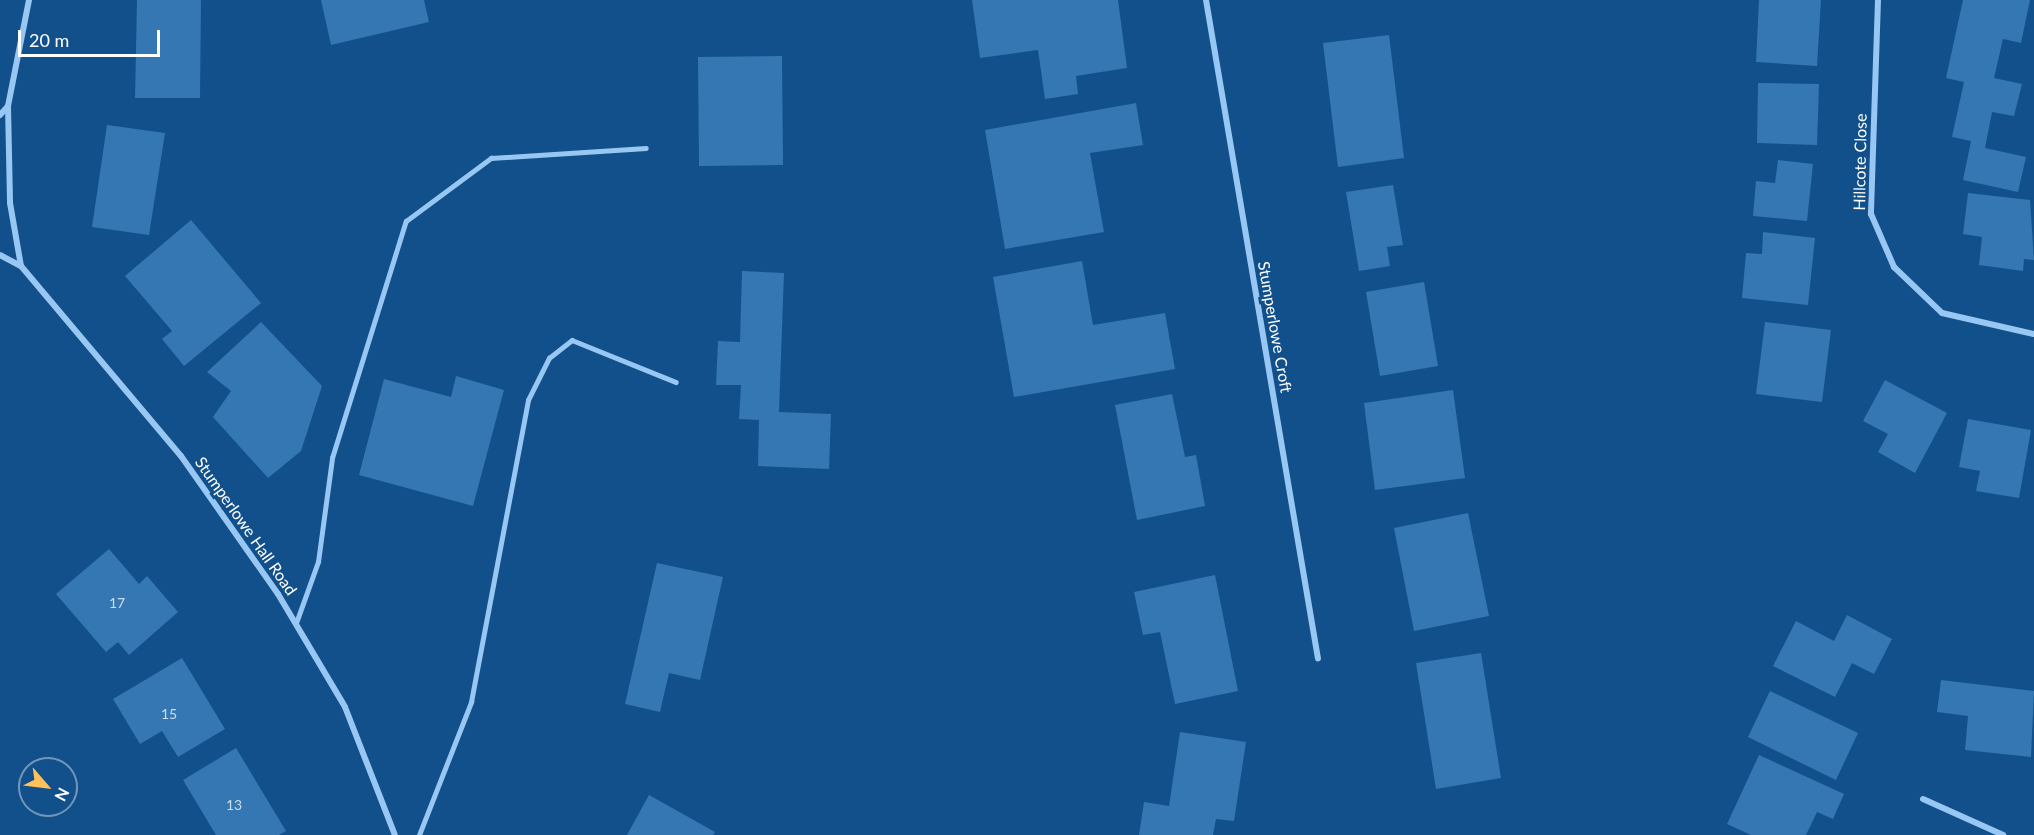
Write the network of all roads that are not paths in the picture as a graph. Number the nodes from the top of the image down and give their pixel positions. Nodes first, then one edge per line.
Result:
1 (29, 0) edge
2 (1206, 0) edge
3 (1878, 0) edge
4 (8, 106) junction
5 (0, 115) edge
6 (646, 148) dead end
7 (0, 255) edge
8 (21, 266) junction
9 (2034, 334) edge
10 (676, 382) dead end
11 (296, 623) junction
12 (1318, 659) dead end
13 (1923, 799) dead end
14 (395, 835) edge
15 (419, 835) edge
16 (2003, 835) edge

1 - 4 street
2 - 12 street, Stumperlowe Croft
3 - 9 street, Hillcote Close
4 - 5 street
4 - 8 street
6 - 11 lane
7 - 8 street, Stumperlowe Hall Road
8 - 11 street, Stumperlowe Hall Road
10 - 15 lane
11 - 14 street, Stumperlowe Hall Road
13 - 16 street

